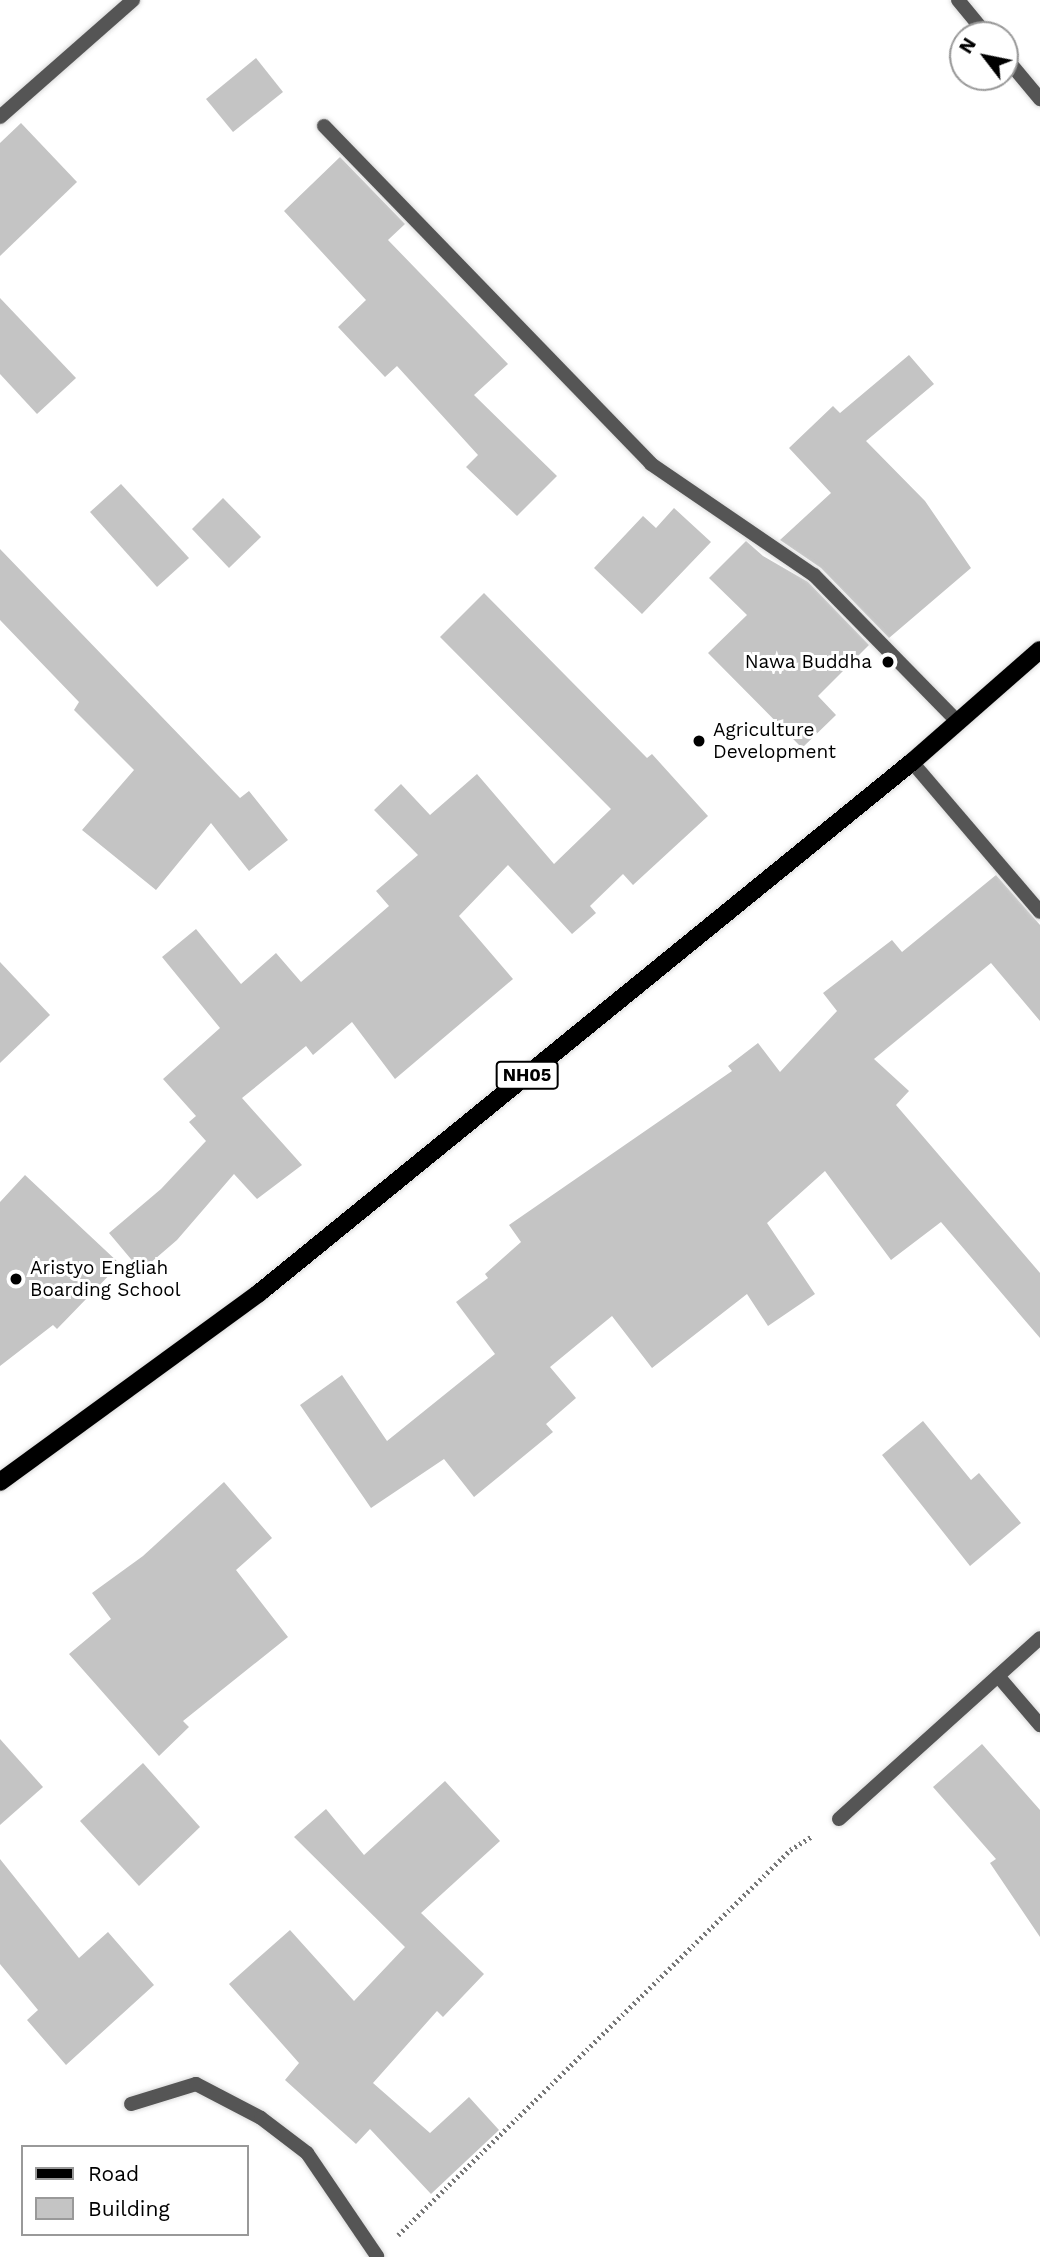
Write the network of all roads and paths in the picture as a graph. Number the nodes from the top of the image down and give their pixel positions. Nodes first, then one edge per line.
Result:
1 (133, 0) edge
2 (958, 0) edge
3 (975, 21) edge
4 (1019, 74) edge
5 (1040, 99) edge
6 (0, 117) edge
7 (324, 126) dead end
8 (1040, 650) edge
9 (957, 722) junction
10 (912, 762) junction
11 (1040, 912) edge
12 (0, 1482) edge
13 (1040, 1638) edge
14 (998, 1676) junction
15 (1040, 1725) edge
16 (839, 1819) joint
17 (131, 2104) dead end
18 (376, 2256) edge

1 - 6 street
2 - 3 street
4 - 5 street
7 - 9 street
8 - 9 main road, NH05
9 - 10 main road, NH05
10 - 11 street
10 - 12 main road, NH05
13 - 14 street
14 - 15 street
14 - 16 street
16 - 18 path
17 - 18 street

